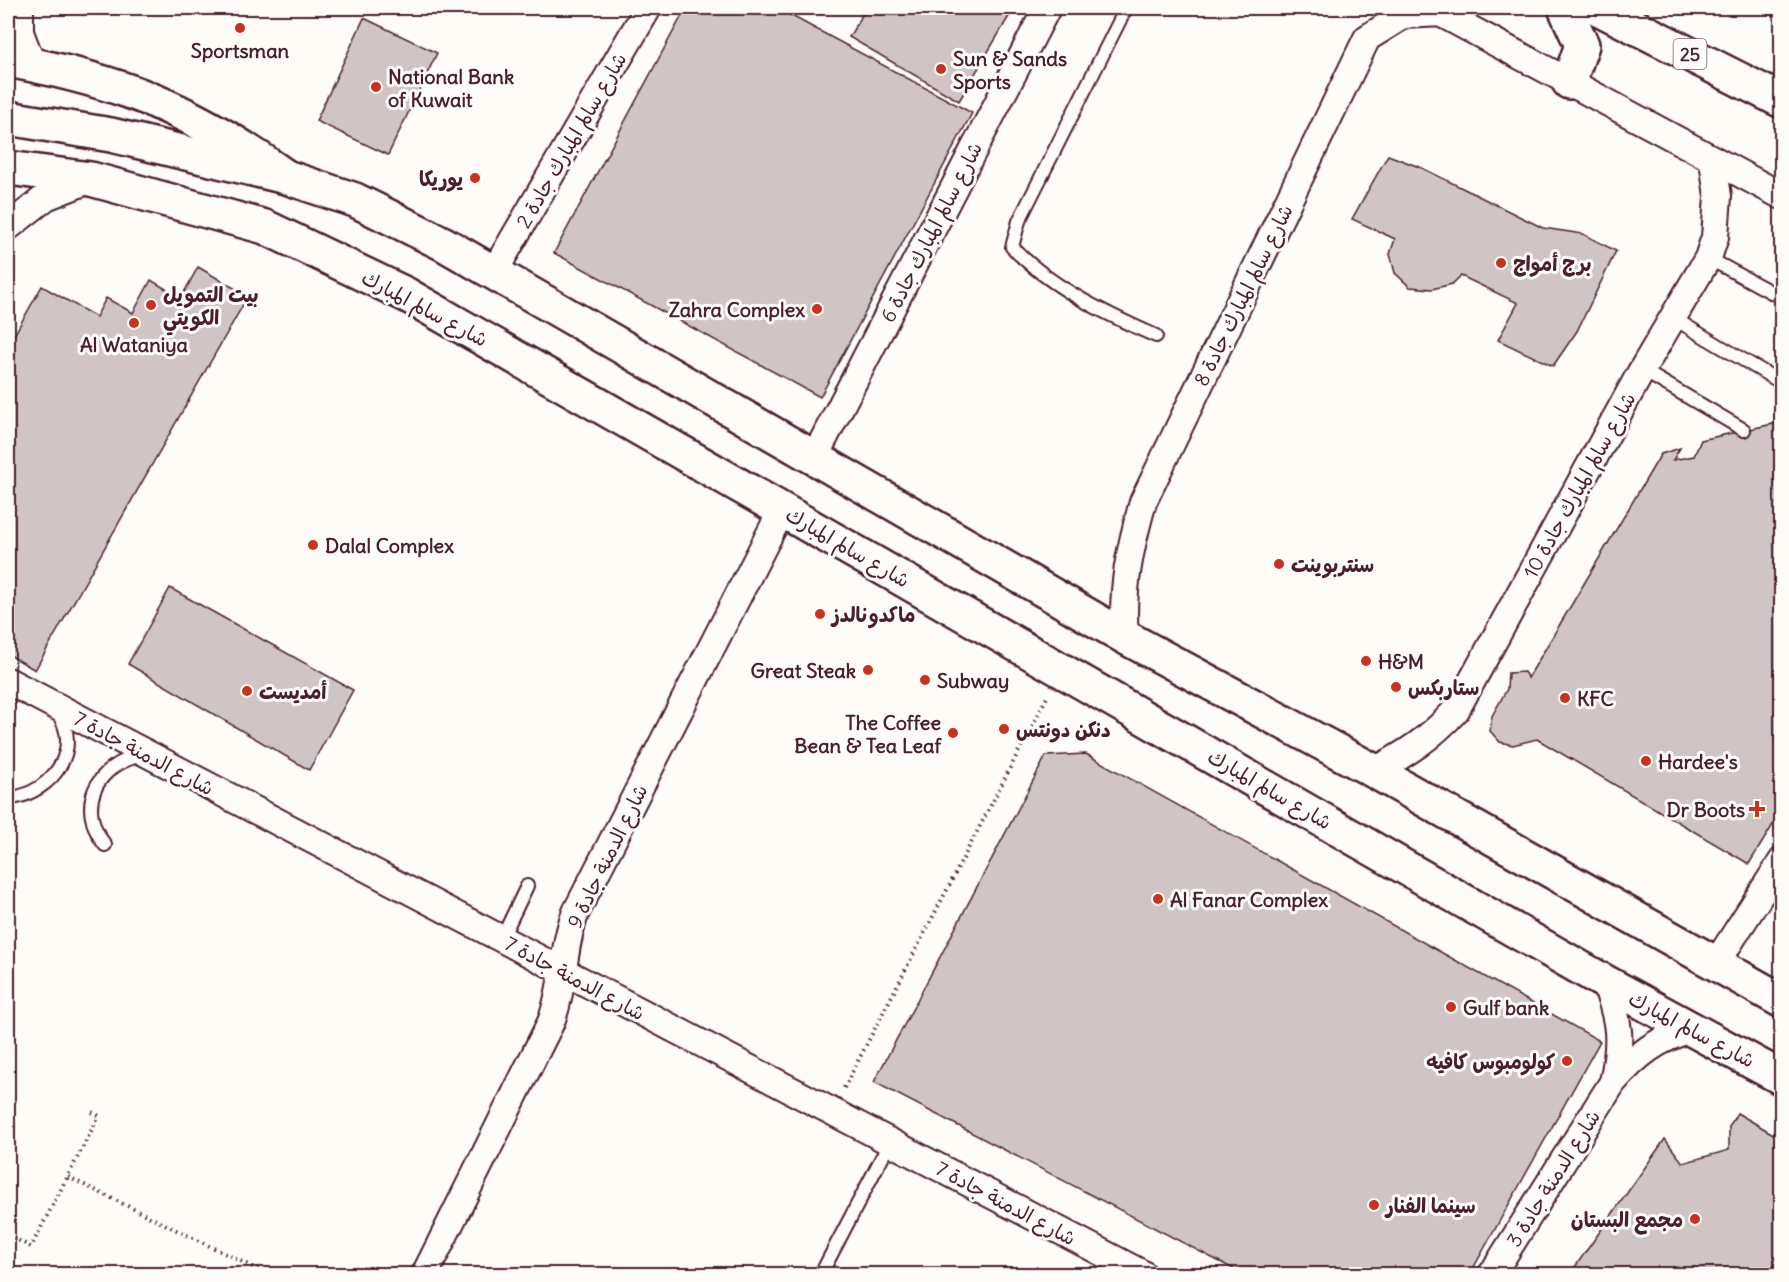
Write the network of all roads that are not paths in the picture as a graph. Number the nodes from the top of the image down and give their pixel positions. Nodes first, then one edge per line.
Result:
1 (20, 8) edge
2 (648, 8) edge
3 (1047, 8) edge
4 (1126, 8) edge
5 (1565, 8) edge
6 (1599, 8) edge
7 (1437, 10) edge
8 (20, 62) edge
9 (1569, 82) junction
10 (1782, 101) edge
11 (8, 118) edge
12 (1713, 161) junction
13 (8, 168) edge
14 (286, 177) junction
15 (91, 179) junction
16 (1782, 196) edge
17 (8, 227) edge
18 (1708, 258) junction
19 (494, 272) junction
20 (1782, 298) edge
21 (1673, 318) junction
22 (1156, 336) dead end
23 (1642, 370) junction
24 (1782, 383) edge
25 (1744, 430) dead end
26 (815, 456) junction
27 (782, 510) junction
28 (1125, 637) junction
29 (8, 681) edge
30 (49, 703) junction
31 (146, 754) junction
32 (1374, 771) junction
33 (12, 798) dead end
34 (105, 845) dead end
35 (1782, 861) edge
36 (527, 886) dead end
37 (501, 940) junction
38 (1715, 965) junction
39 (562, 972) junction
40 (1605, 982) junction
41 (1782, 1001) edge
42 (1693, 1028) junction
43 (1782, 1078) edge
44 (1613, 1083) junction
45 (890, 1142) junction
46 (425, 1275) edge
47 (821, 1275) edge
48 (1143, 1275) edge
49 (1492, 1275) edge

1 - 8 street
2 - 19 street, شارع سالم المبارك جادة 2
3 - 26 street, شارع سالم المبارك جادة 6
4 - 22 lane
5 - 9 main road
6 - 10 main road, 25
7 - 9 street
7 - 28 street, شارع سالم المبارك جادة 8
8 - 14 main road
9 - 12 street
11 - 14 main road
12 - 16 street
12 - 18 street, شارع سالم المبارك جادة 10
13 - 15 main road, شارع سالم المبارك
14 - 19 main road
15 - 17 street
15 - 27 main road, شارع سالم المبارك
18 - 20 lane
18 - 21 street, شارع سالم المبارك جادة 10
19 - 26 main road
21 - 23 street, شارع سالم المبارك جادة 10
21 - 24 lane
23 - 25 lane
23 - 32 street, شارع سالم المبارك جادة 10
26 - 28 main road
27 - 39 street, شارع الدمنة جادة 9
27 - 40 main road, شارع سالم المبارك
28 - 32 main road
29 - 30 street, شارع الدمنة جادة 7
30 - 31 street, شارع الدمنة جادة 7
30 - 33 lane
31 - 34 lane
31 - 37 street, شارع الدمنة جادة 7
32 - 38 main road
35 - 38 street
36 - 37 lane
37 - 39 street, شارع الدمنة جادة 7
38 - 41 main road
39 - 45 street, شارع الدمنة جادة 7
39 - 46 street, شارع الدمنة جادة 9
40 - 42 main road, شارع سالم المبارك
40 - 44 street, شارع الدمنة جادة 3
42 - 43 main road, شارع سالم المبارك
42 - 44 street, شارع الدمنة جادة 3
44 - 49 street, شارع الدمنة جادة 3
45 - 47 lane
45 - 48 street, شارع الدمنة جادة 7

